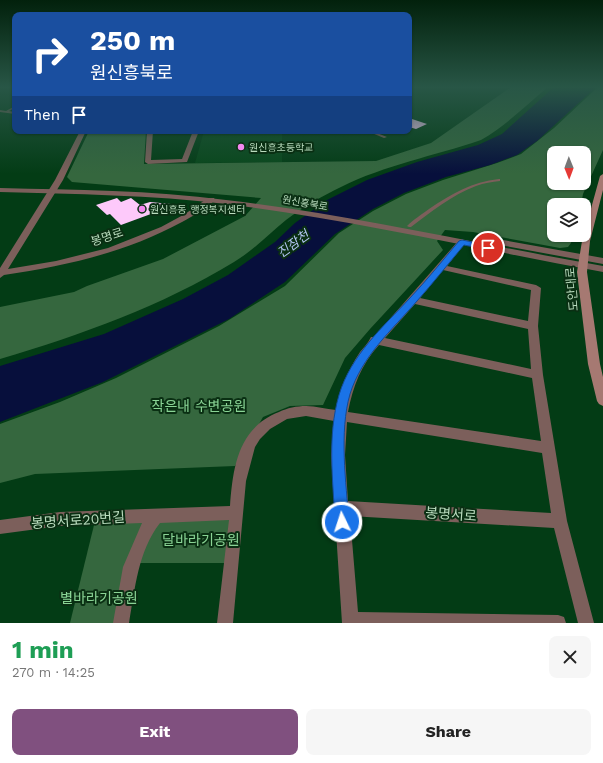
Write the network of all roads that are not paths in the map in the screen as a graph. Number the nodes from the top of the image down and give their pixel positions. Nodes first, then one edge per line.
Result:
1 (82, 134) edge
2 (150, 134) edge
3 (195, 134) edge
4 (377, 134) edge
5 (385, 137) dead end
6 (603, 176) edge
7 (499, 180) dead end
8 (0, 185) edge
9 (54, 189) junction
10 (0, 190) edge
11 (211, 200) junction
12 (383, 225) junction
13 (409, 226) junction
14 (462, 242) junction
15 (603, 261) edge
16 (582, 262) junction
17 (440, 267) junction
18 (603, 269) edge
19 (1, 274) edge
20 (413, 300) junction
21 (533, 326) junction
22 (375, 340) junction
23 (537, 375) junction
24 (603, 401) edge
25 (341, 416) junction
26 (548, 448) junction
27 (341, 508) junction
28 (237, 513) junction
29 (156, 516) junction
30 (560, 521) junction
31 (0, 527) edge
32 (350, 621) edge
33 (121, 623) edge
34 (225, 623) edge
35 (558, 623) edge
36 (586, 623) edge

1 - 9 street, 봉명로
2 - 3 street
4 - 5 lane
6 - 16 main road, 도안대로
7 - 13 lane
8 - 9 street, 원신흥북로
9 - 10 street, 원신흥북로
9 - 11 street, 원신흥북로
9 - 12 street, 원신흥북로
9 - 19 street, 봉명로
11 - 12 street, 원신흥북로
11 - 19 street, 봉명로
12 - 13 street, 원신흥북로
12 - 14 street, 원신흥북로
13 - 16 street, 원신흥북로
14 - 16 street, 원신흥북로
14 - 17 street
15 - 16 street, 원신흥북로
16 - 18 street, 원신흥북로
16 - 24 main road, 도안대로
17 - 20 street
17 - 21 street
20 - 21 street
20 - 22 street
21 - 23 street
22 - 23 street
22 - 25 street
23 - 26 street
25 - 26 street
25 - 27 street
25 - 28 street
26 - 30 street
27 - 30 street, 봉명서로
27 - 32 street
28 - 29 street, 봉명서로20번길
28 - 34 street
29 - 31 street, 봉명서로20번길
29 - 33 street
30 - 36 street
32 - 35 street

